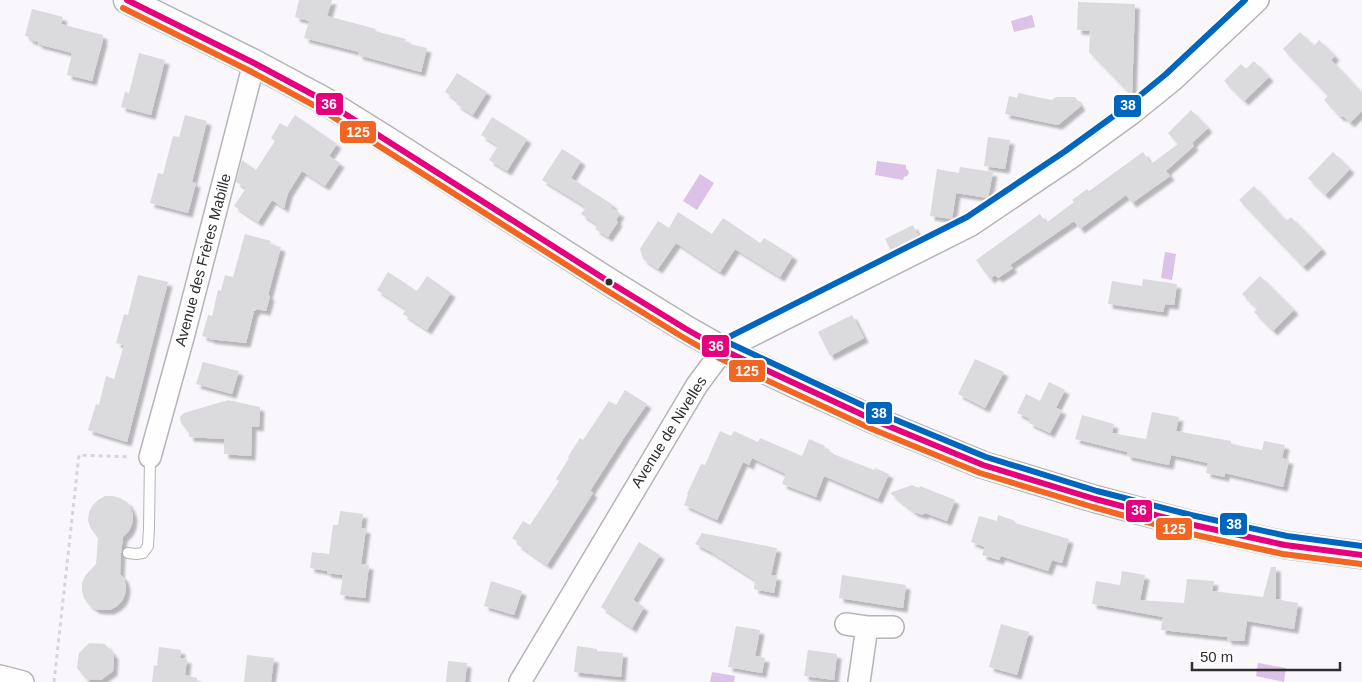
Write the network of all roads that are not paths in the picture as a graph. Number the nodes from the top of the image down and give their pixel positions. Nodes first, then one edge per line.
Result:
1 (127, 0) edge
2 (1258, 0) edge
3 (254, 63) junction
4 (723, 350) junction
5 (150, 455) joint
6 (128, 553) dead end
7 (1362, 556) edge
8 (846, 624) dead end
9 (867, 626) junction
10 (893, 628) dead end
11 (0, 676) edge
12 (23, 682) edge
13 (520, 682) edge
14 (859, 682) edge

1 - 3 street
2 - 4 street, Avenue de Nivelles
3 - 4 street
3 - 5 street, Avenue des Frères Mabille
4 - 7 street
4 - 13 street, Avenue de Nivelles
5 - 6 lane
8 - 9 street
9 - 10 street
9 - 14 street
11 - 12 street

